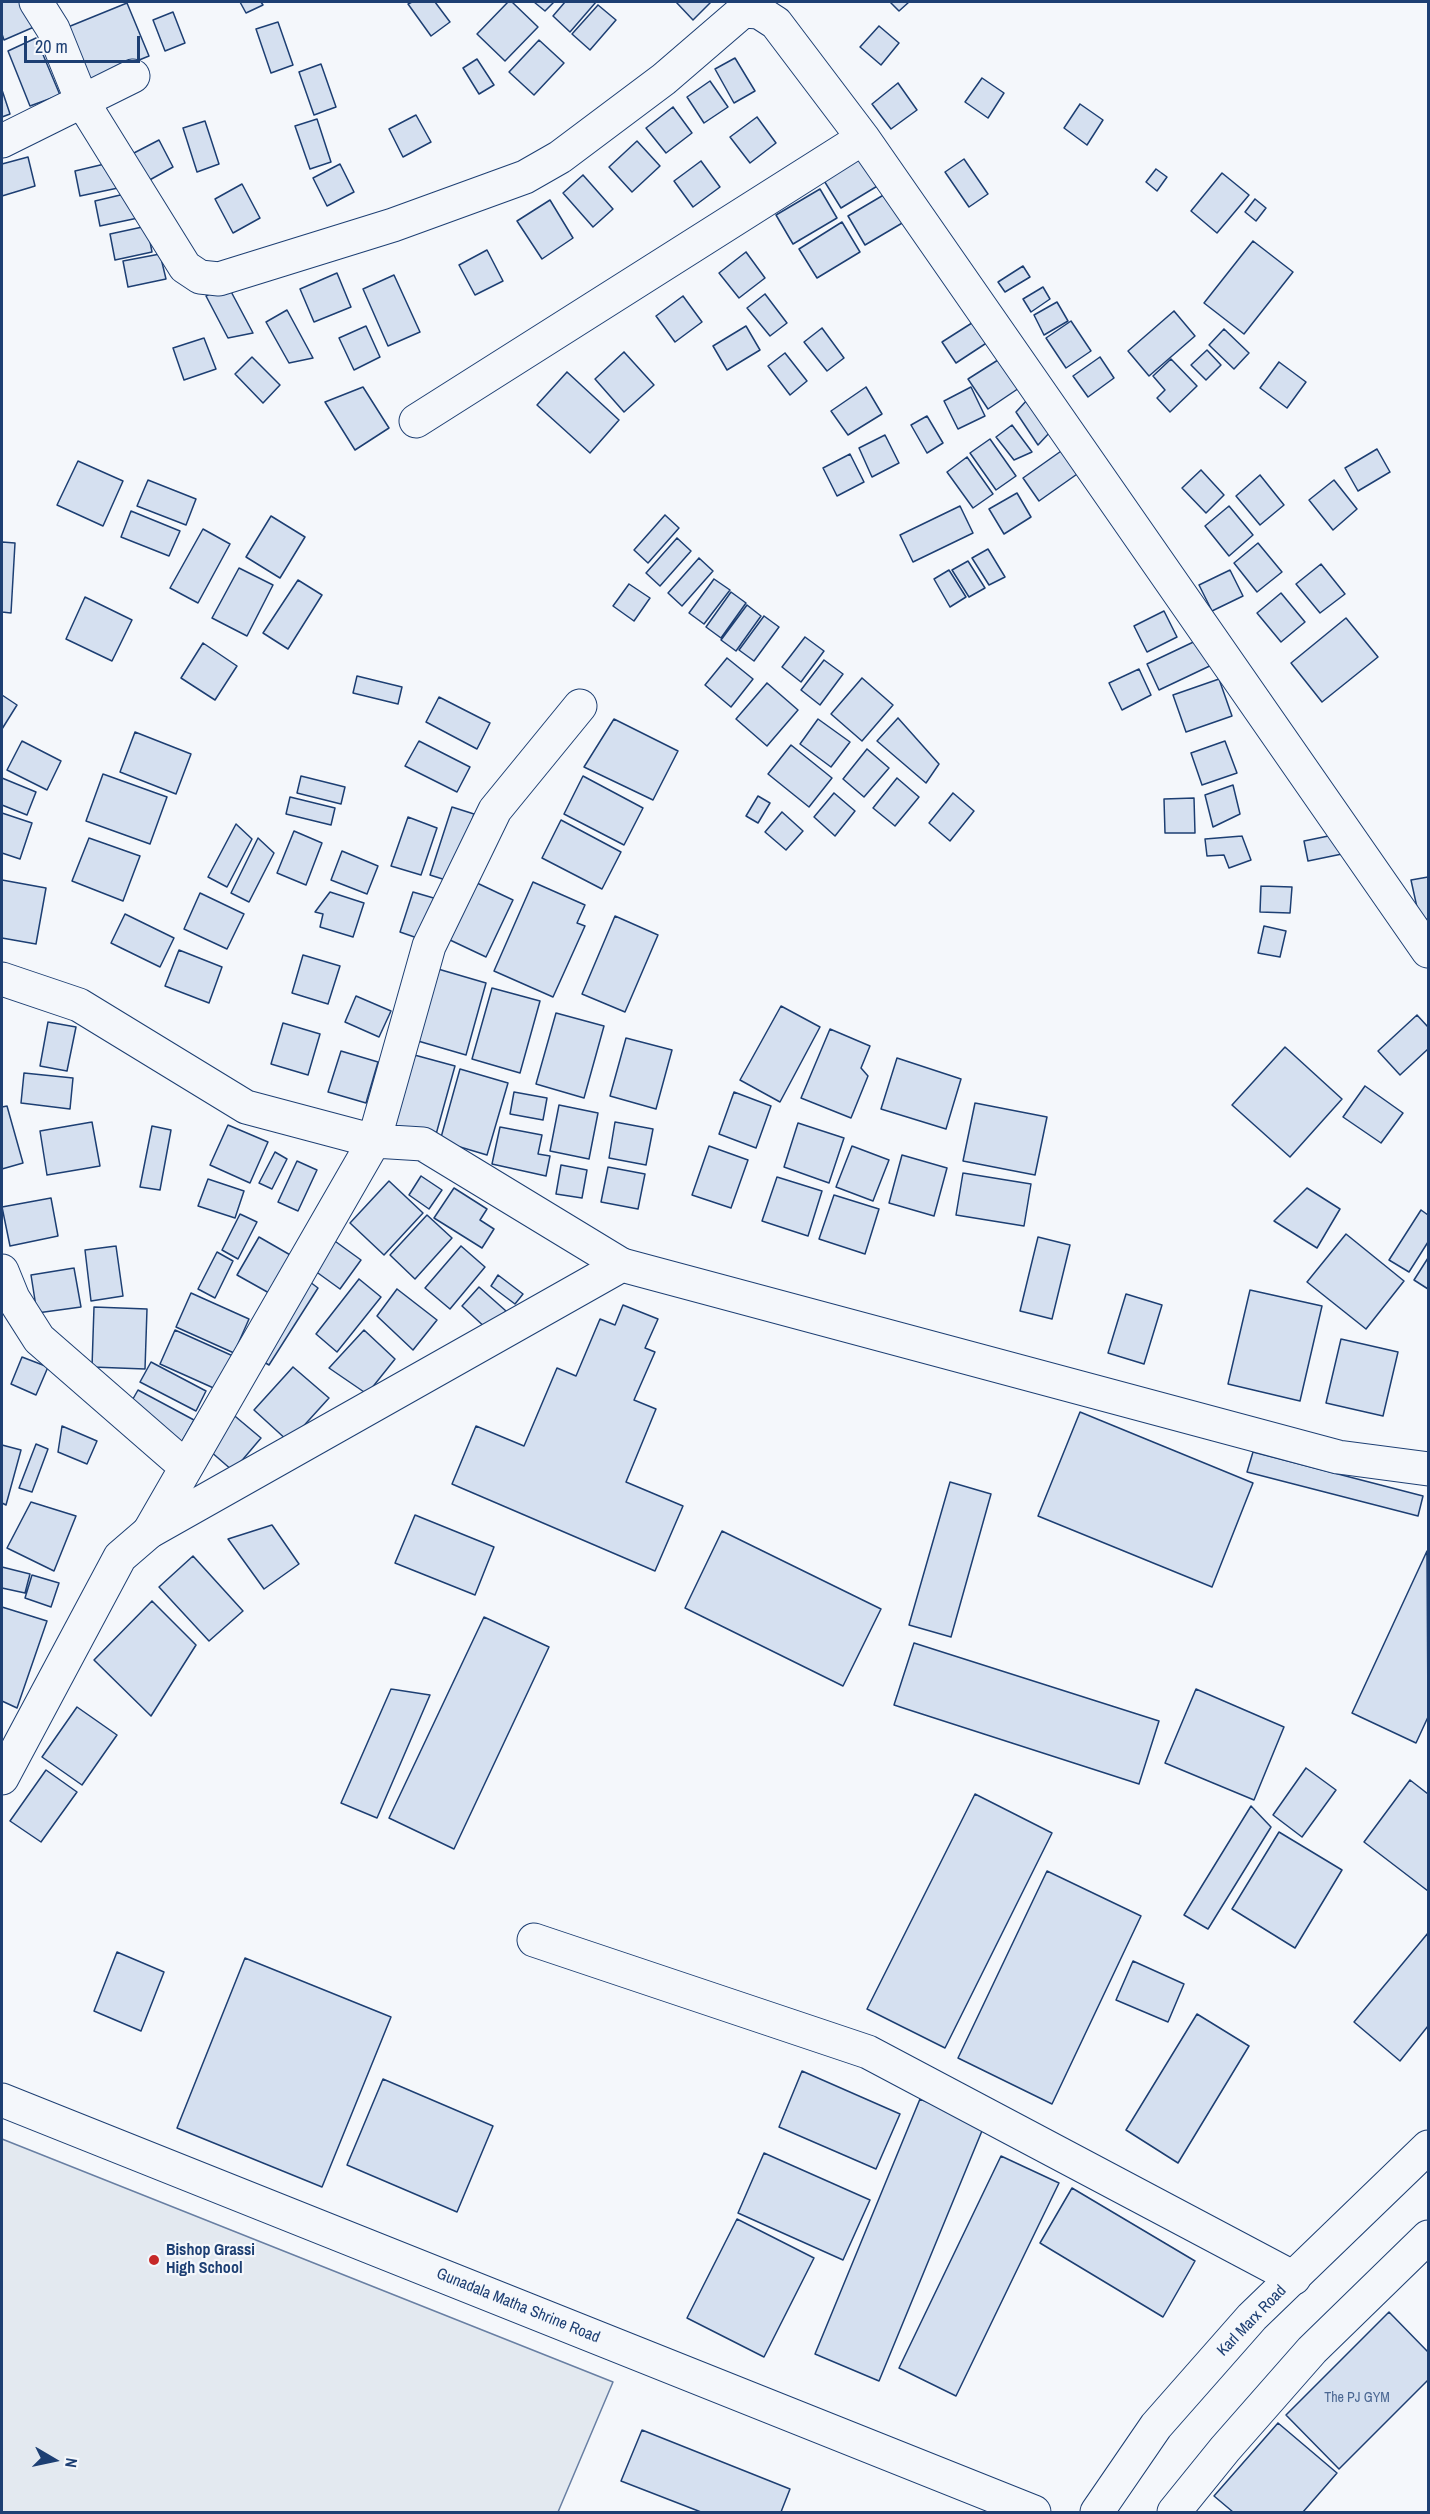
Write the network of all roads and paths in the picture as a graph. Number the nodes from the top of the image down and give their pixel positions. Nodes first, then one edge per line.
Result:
1 (36, 2) edge
2 (133, 76) dead end
3 (82, 101) junction
4 (863, 138) junction
5 (2, 141) edge
6 (416, 421) dead end
7 (580, 706) dead end
8 (1428, 951) edge
9 (2, 979) edge
10 (374, 1141) junction
11 (622, 1265) junction
12 (2, 1270) edge
13 (186, 1467) junction
14 (1428, 1469) edge
15 (149, 1532) junction
16 (2, 1778) edge
17 (534, 1940) dead end
18 (2, 2100) edge
19 (1428, 2146) edge
20 (1428, 2237) edge
21 (1294, 2278) junction
22 (1034, 2512) edge
23 (1097, 2512) edge
24 (1174, 2512) edge

1 - 3 street
2 - 3 street
3 - 4 street
3 - 5 street
4 - 6 street
4 - 8 street
7 - 10 street
9 - 10 street
10 - 11 street
10 - 13 street
11 - 14 street
11 - 15 street
12 - 13 street
13 - 15 street
15 - 16 street
17 - 21 street
18 - 22 street, Gunadala Matha Shrine Road
19 - 21 street, Karl Marx Road
20 - 24 street
21 - 23 street, Karl Marx Road

